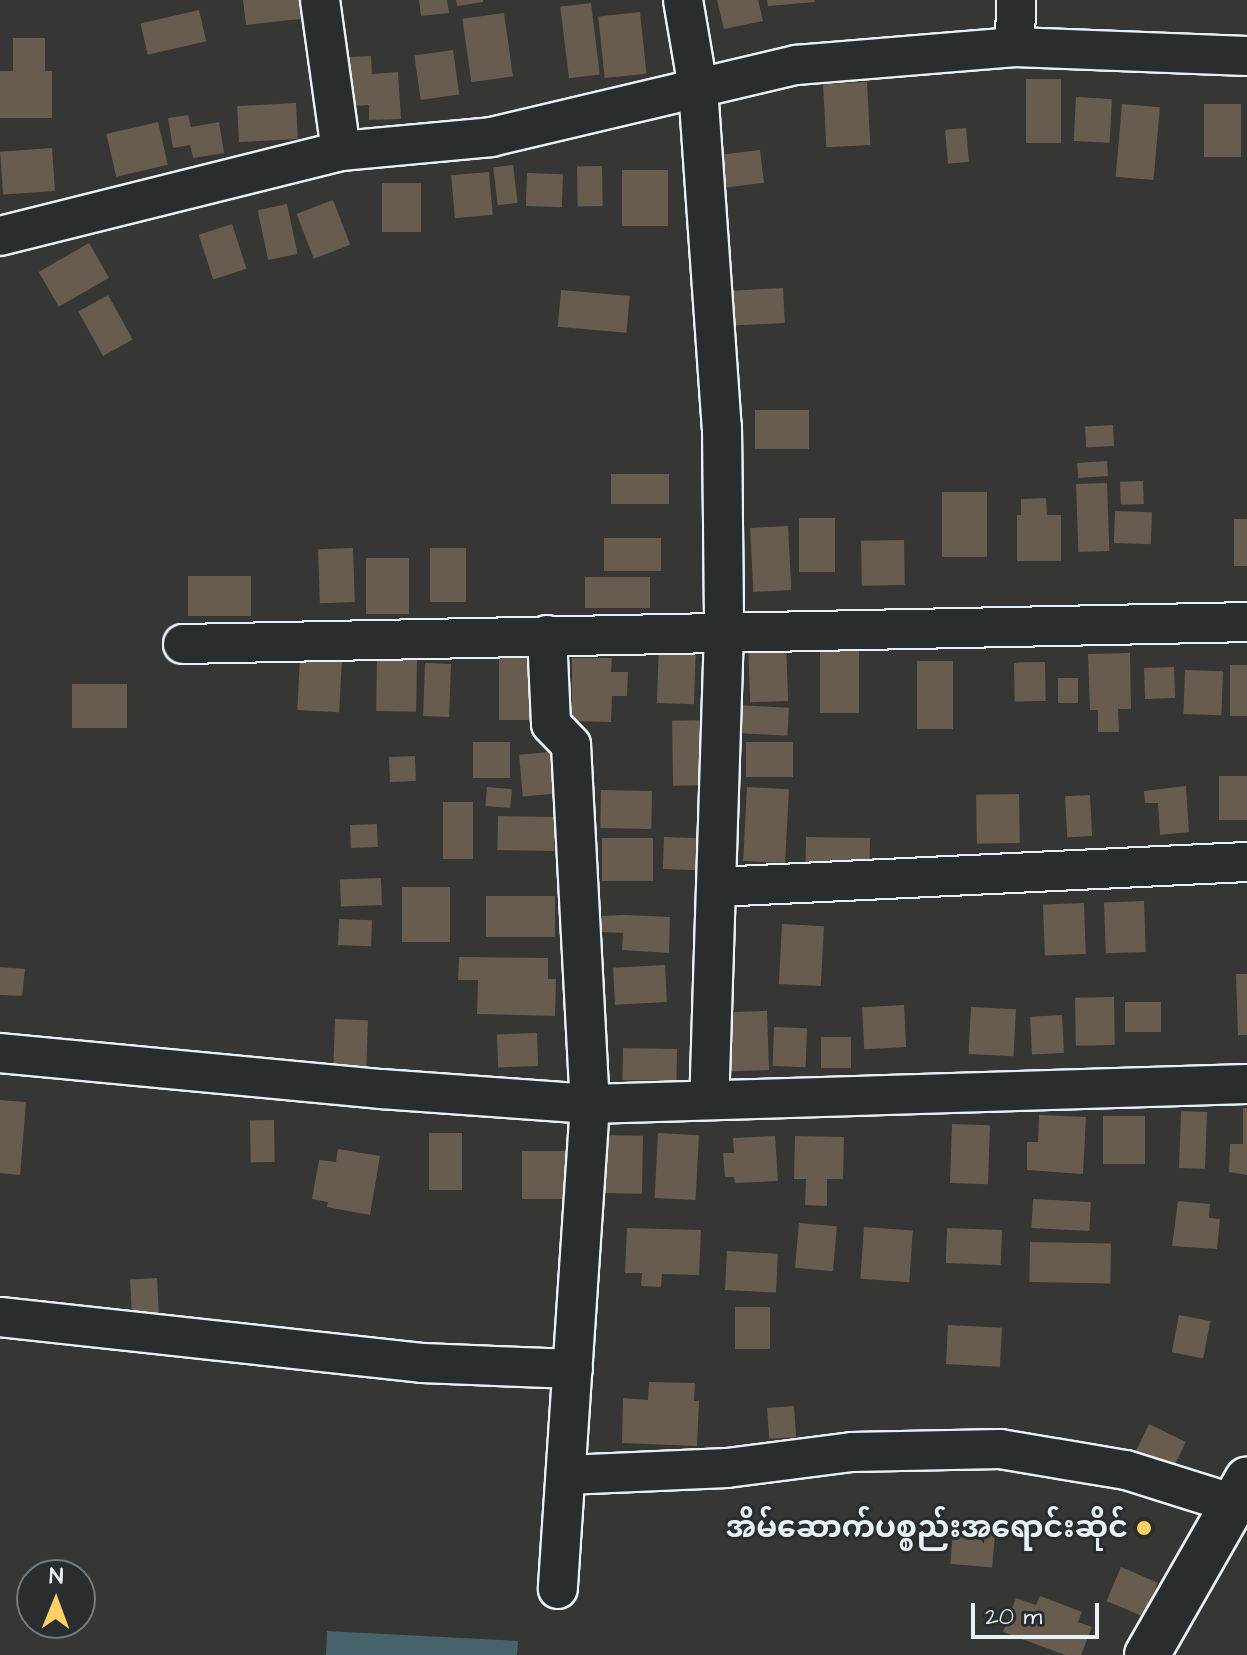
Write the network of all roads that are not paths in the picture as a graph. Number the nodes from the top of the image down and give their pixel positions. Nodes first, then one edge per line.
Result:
1 (320, 0) edge
2 (683, 0) edge
3 (1016, 0) edge
4 (1015, 47) junction
5 (1247, 56) edge
6 (698, 88) junction
7 (341, 151) junction
8 (0, 236) edge
9 (1247, 622) edge
10 (724, 631) junction
11 (547, 635) junction
12 (183, 644) dead end
13 (1247, 862) edge
14 (716, 887) junction
15 (0, 1053) edge
16 (1247, 1084) edge
17 (709, 1100) junction
18 (590, 1104) junction
19 (0, 1317) edge
20 (573, 1369) junction
21 (566, 1475) junction
22 (1240, 1492) edge
23 (558, 1589) dead end
24 (1147, 1655) edge

1 - 7 street
2 - 6 street
3 - 4 street
4 - 5 street
4 - 6 street
6 - 7 street
6 - 10 street
7 - 8 street
9 - 10 street
10 - 11 street
10 - 14 street
11 - 12 street
11 - 18 street
13 - 14 street
14 - 17 street
15 - 18 street
16 - 17 street
17 - 18 street
18 - 20 street
19 - 20 street
20 - 21 street
21 - 22 street
21 - 23 street
22 - 24 street

